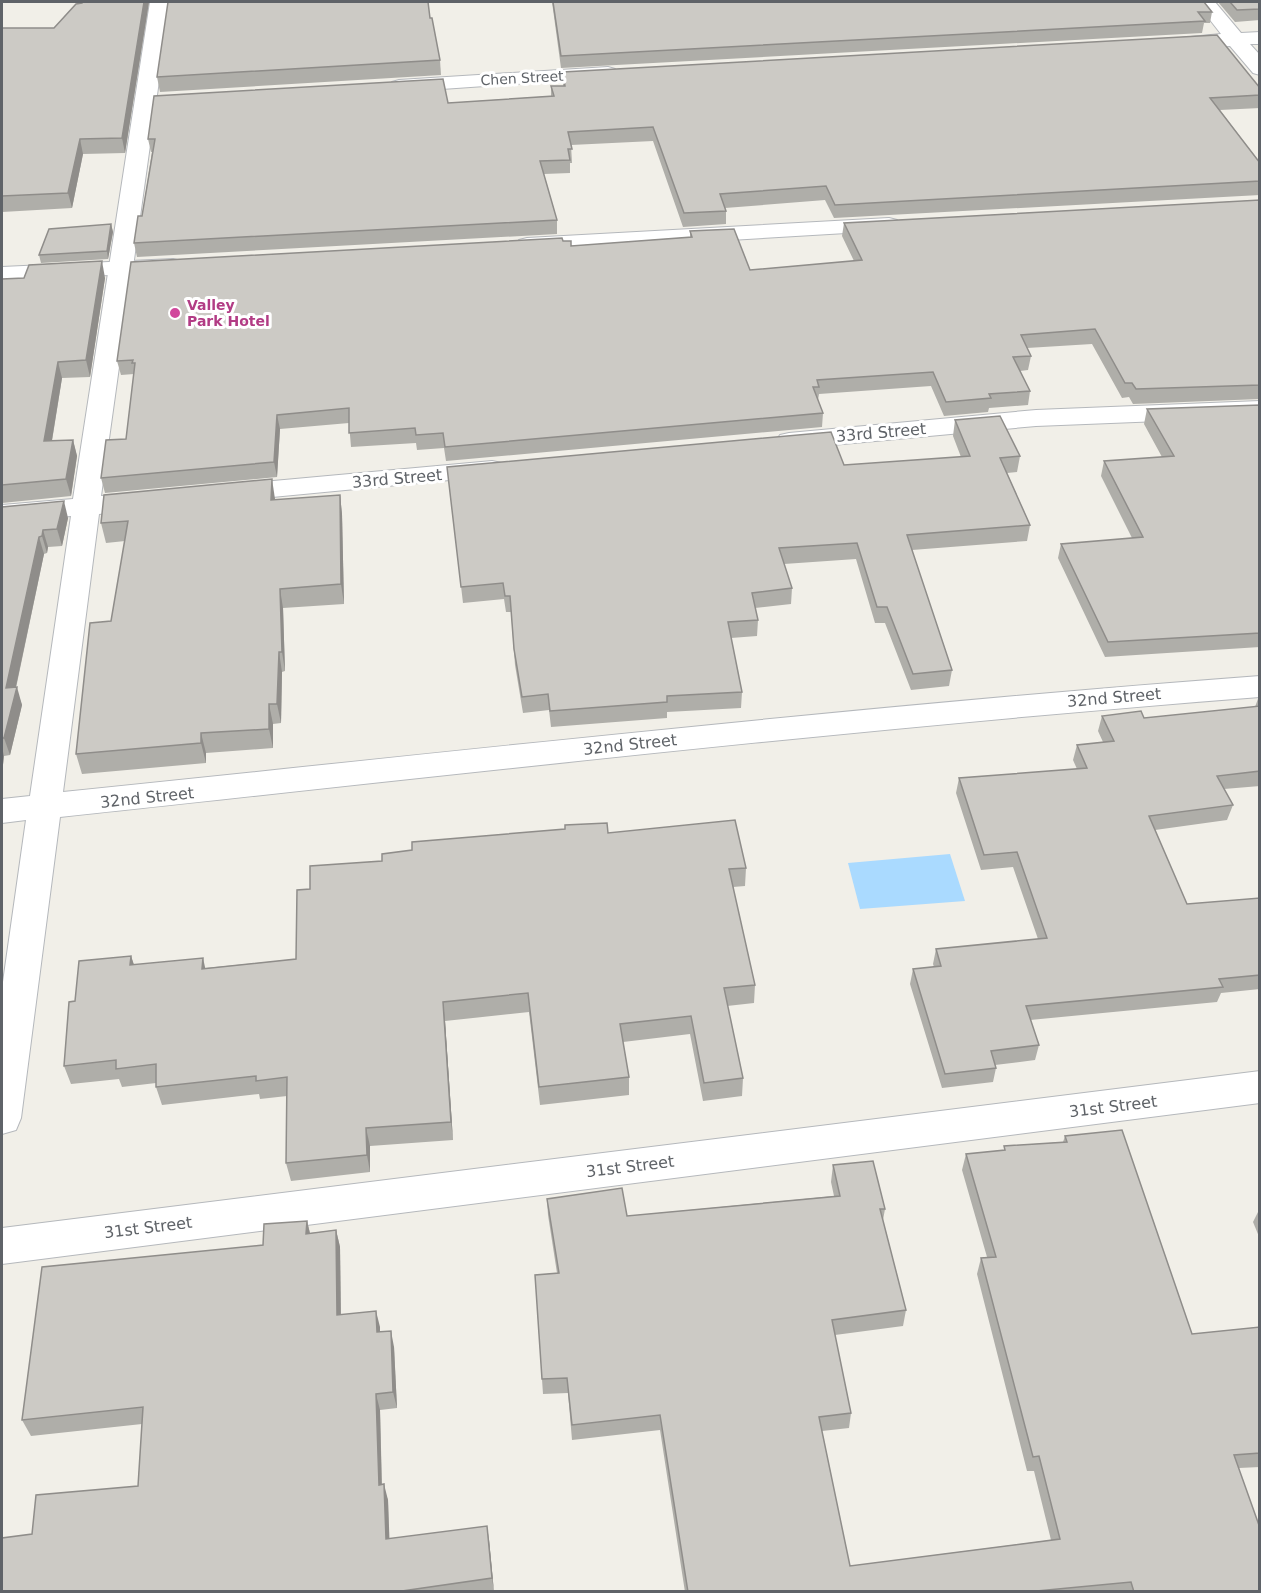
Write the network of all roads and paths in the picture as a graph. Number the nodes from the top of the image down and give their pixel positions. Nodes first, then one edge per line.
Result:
1 (160, 2) edge
2 (1205, 2) edge
3 (1260, 38) edge
4 (1237, 40) junction
5 (1155, 44) edge
6 (1260, 69) edge
7 (629, 72) edge
8 (381, 87) edge
9 (916, 224) edge
10 (501, 247) edge
11 (192, 264) edge
12 (121, 268) junction
13 (2, 274) edge
14 (1260, 409) edge
15 (763, 444) edge
16 (513, 467) edge
17 (204, 496) edge
18 (169, 499) edge
19 (86, 507) junction
20 (2, 513) edge
21 (1260, 686) edge
22 (44, 808) junction
23 (2, 812) edge
24 (1260, 1087) edge
25 (2, 1118) edge
26 (2, 1246) edge

1 - 12 street
2 - 4 street
3 - 4 street
4 - 5 street
4 - 6 street
7 - 8 street, Chen Street
9 - 10 street
11 - 12 street
12 - 13 street
12 - 19 street
14 - 15 street, 33rd Street
16 - 17 street, 33rd Street
18 - 19 street
19 - 20 street
19 - 22 street
21 - 22 street, 32nd Street
22 - 23 street, 32nd Street
22 - 25 street
24 - 26 street, 31st Street

